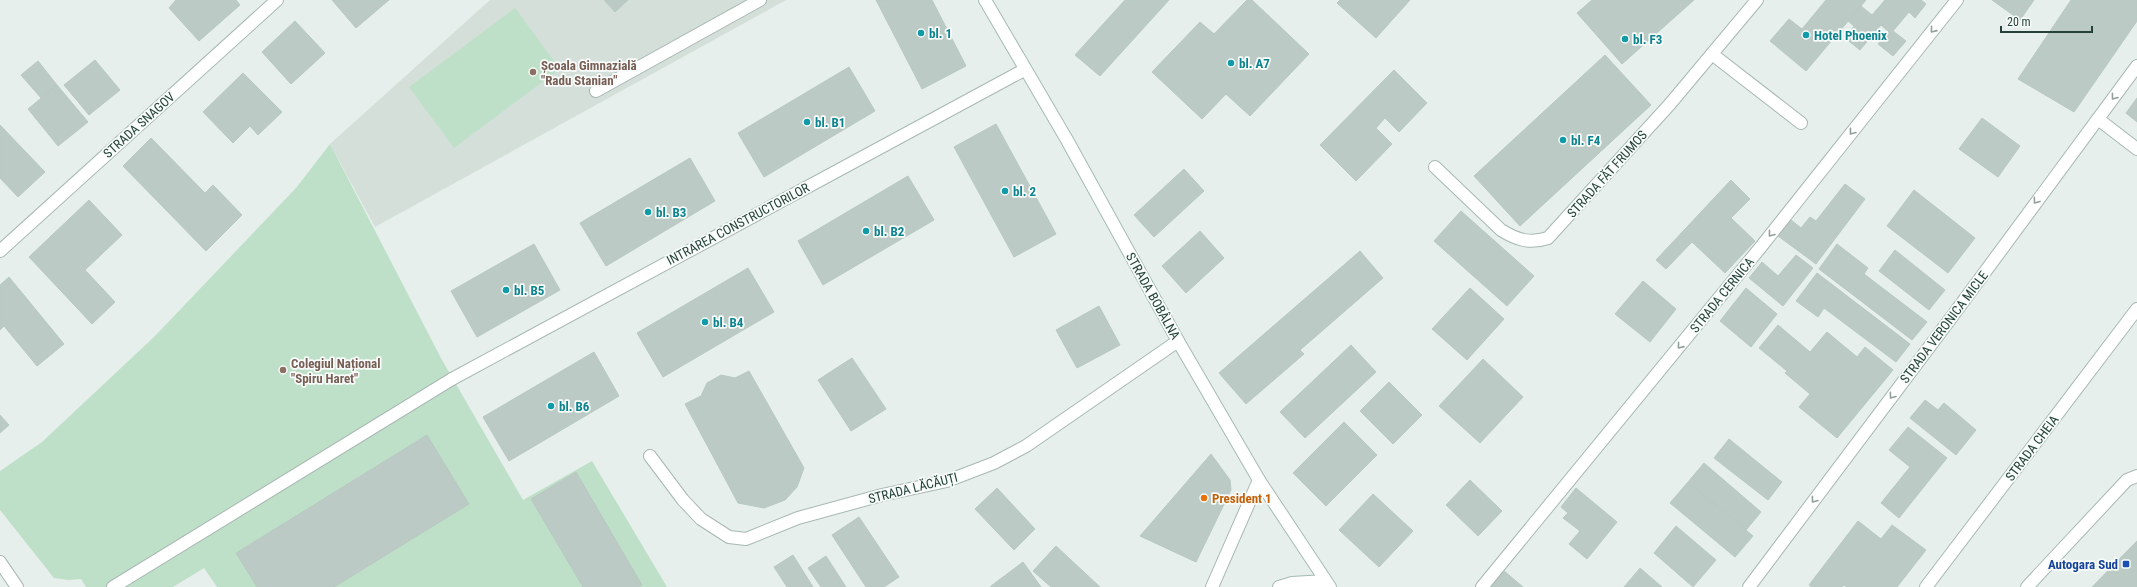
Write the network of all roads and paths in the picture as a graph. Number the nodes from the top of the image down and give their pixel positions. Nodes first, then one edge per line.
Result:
1 (277, 0) edge
2 (760, 0) edge
3 (985, 0) edge
4 (1757, 0) edge
5 (1957, 0) edge
6 (1712, 54) junction
7 (2137, 66) edge
8 (1024, 70) junction
9 (596, 91) dead end
10 (2098, 119) junction
11 (1802, 123) dead end
12 (2137, 149) edge
13 (1435, 167) dead end
14 (0, 251) edge
15 (2137, 309) edge
16 (1178, 342) junction
17 (650, 456) dead end
18 (2137, 476) edge
19 (1259, 480) junction
20 (0, 562) edge
21 (1327, 584) edge
22 (17, 587) edge
23 (113, 587) edge
24 (1212, 587) edge
25 (1279, 587) edge
26 (1482, 587) edge
27 (1748, 587) edge
28 (1926, 587) edge
29 (2027, 587) edge

1 - 14 street, STRADA SNAGOV
2 - 9 street
3 - 8 street, STRADA BOBÂLNA
4 - 6 street, STRADA FĂT FRUMOS
5 -> 26 street, STRADA CERNICA
6 - 11 street
6 - 13 street, STRADA FĂT FRUMOS
7 -> 10 street, STRADA VERONICA MICLE
8 - 16 street, STRADA BOBÂLNA
8 - 23 street, INTRAREA CONSTRUCTORILOR
10 - 12 street
10 -> 27 street, STRADA VERONICA MICLE
15 - 28 street, STRADA CHEIA
16 - 17 street, STRADA LĂCĂUȚI
16 - 19 street, STRADA BOBÂLNA
18 - 29 street
19 - 21 street, STRADA BOBÂLNA
19 - 24 street
20 - 22 street
21 - 25 street

